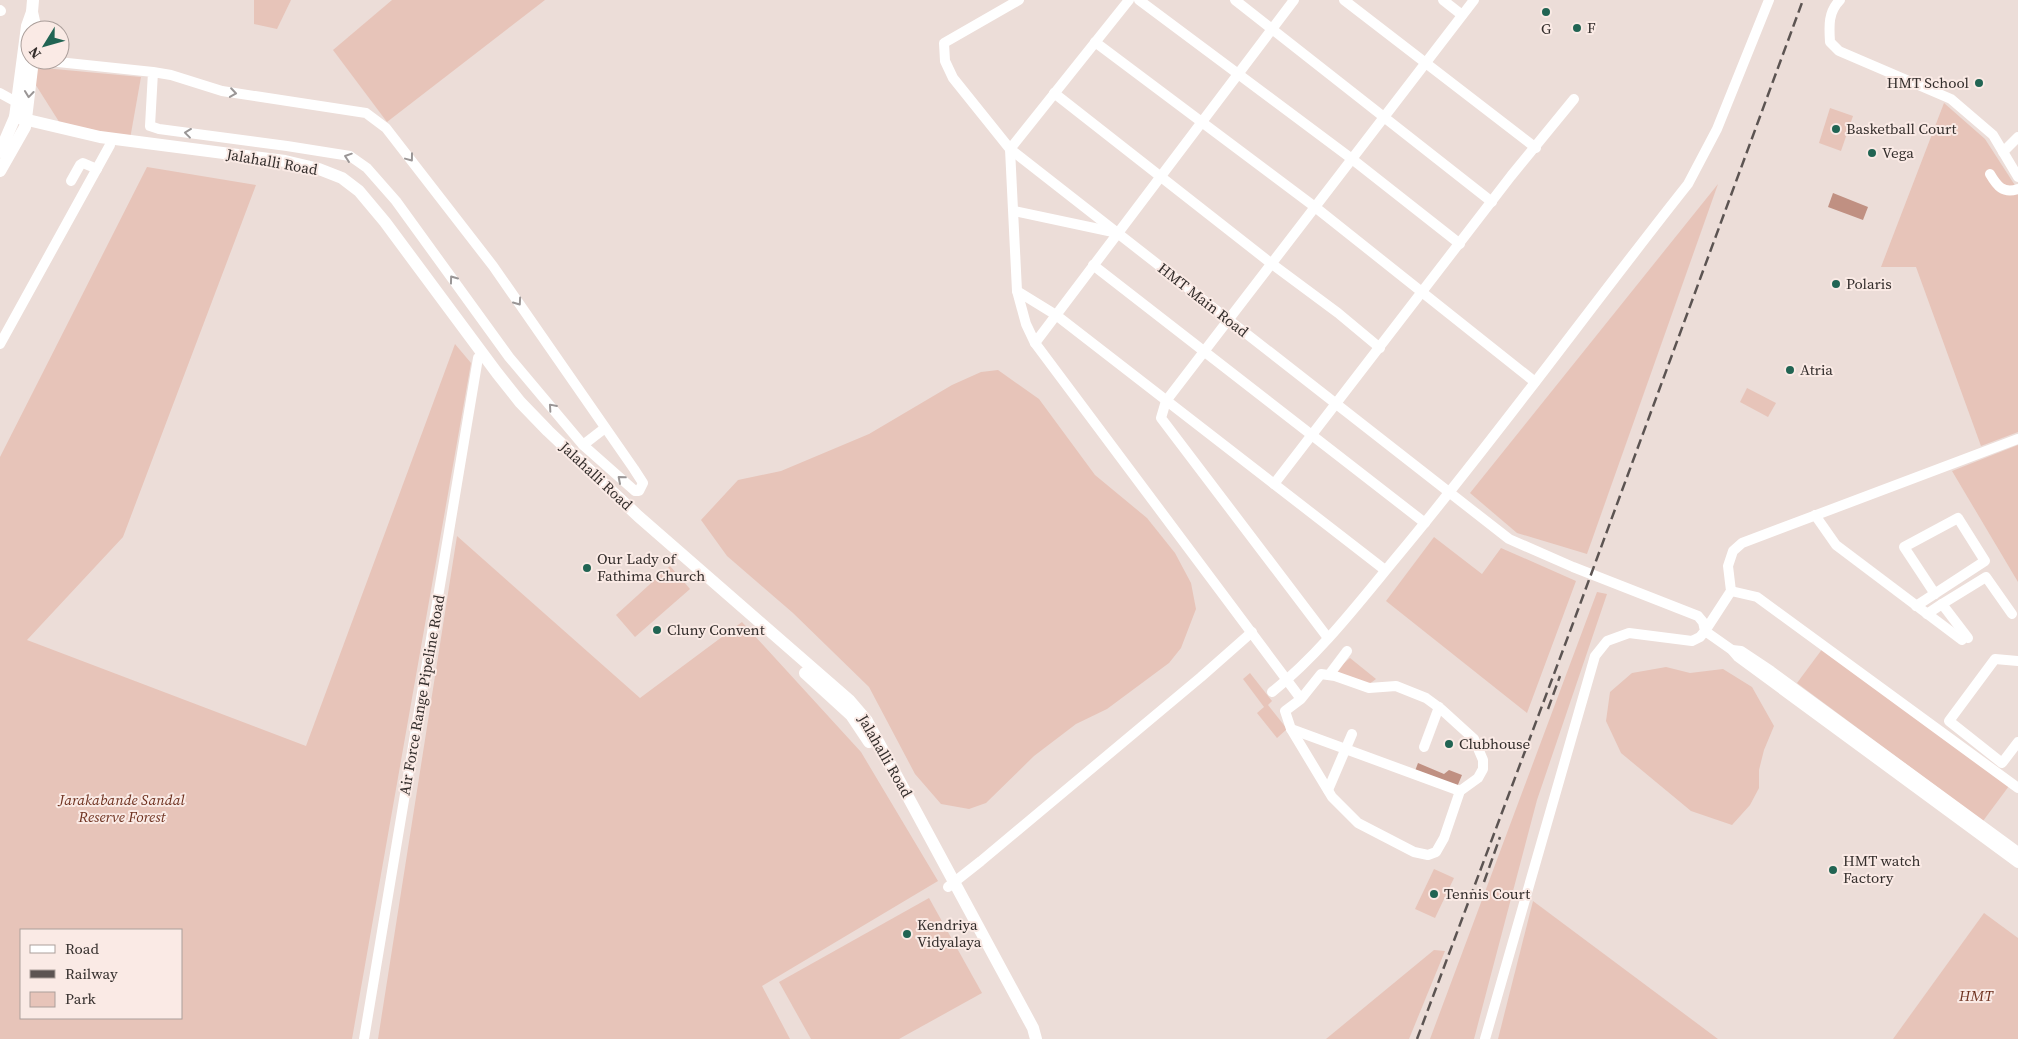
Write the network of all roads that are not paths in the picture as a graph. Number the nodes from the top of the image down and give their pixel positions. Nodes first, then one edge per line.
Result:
1 (1019, 0) edge
2 (1129, 0) edge
3 (1139, 0) edge
4 (1235, 0) edge
5 (1294, 0) edge
6 (1344, 0) edge
7 (1442, 0) edge
8 (1474, 0) edge
9 (1768, 0) edge
10 (1840, 0) edge
11 (33, 6) edge
12 (1462, 15) junction
13 (35, 20) edge
14 (1273, 28) junction
15 (1095, 42) junction
16 (1426, 62) junction
17 (70, 65) edge
18 (32, 70) edge
19 (1238, 73) junction
20 (156, 74) junction
21 (174, 80) dead end
22 (0, 93) edge
23 (1054, 93) junction
24 (1574, 99) dead end
25 (18, 104) junction
26 (1384, 116) junction
27 (1202, 122) junction
28 (15, 126) edge
29 (2018, 137) edge
30 (110, 145) junction
31 (1010, 148) junction
32 (1536, 148) junction
33 (0, 152) edge
34 (2003, 152) junction
35 (1352, 159) junction
36 (97, 169) junction
37 (0, 171) edge
38 (1990, 174) dead end
39 (1161, 175) junction
40 (2018, 177) edge
41 (71, 180) dead end
42 (2018, 189) edge
43 (1492, 202) junction
44 (1315, 207) junction
45 (1014, 211) junction
46 (1117, 233) junction
47 (1460, 244) junction
48 (1272, 264) junction
49 (1093, 265) junction
50 (1017, 291) junction
51 (1423, 292) junction
52 (1056, 315) junction
53 (1229, 320) junction
54 (1035, 343) junction
55 (0, 344) edge
56 (1380, 348) junction
57 (1205, 352) junction
58 (480, 356) junction
59 (1535, 382) junction
60 (1166, 401) junction
61 (1337, 404) junction
62 (605, 428) junction
63 (1313, 435) junction
64 (2018, 439) edge
65 (583, 445) junction
66 (1274, 484) junction
67 (1450, 493) junction
68 (1815, 515) junction
69 (1425, 522) junction
70 (1385, 570) junction
71 (1731, 591) junction
72 (1935, 594) junction
73 (1942, 604) junction
74 (1916, 606) junction
75 (1927, 614) junction
76 (2012, 614) dead end
77 (1252, 632) junction
78 (1705, 632) junction
79 (1328, 638) junction
80 (1732, 650) junction
81 (1347, 651) dead end
82 (2018, 661) edge
83 (1329, 675) junction
84 (1287, 680) junction
85 (1272, 692) dead end
86 (1301, 699) junction
87 (1439, 707) junction
88 (1291, 729) junction
89 (1352, 734) dead end
90 (2018, 742) edge
91 (1424, 747) dead end
92 (1346, 749) junction
93 (2017, 784) edge
94 (1328, 790) junction
95 (1460, 791) junction
96 (2018, 852) edge
97 (2018, 862) edge
98 (951, 884) junction
99 (364, 1039) edge
100 (1032, 1039) edge
101 (1036, 1039) edge
102 (1486, 1039) edge

1 - 31 street, HMT Main Road
2 - 15 street
3 - 19 street
4 - 14 street
5 - 14 street
6 - 16 street
7 - 12 street
8 - 12 street
9 - 59 street
10 - 34 street
11 - 13 main road
11 - 25 main road
12 - 16 street
14 - 19 street
14 - 26 street
15 - 23 street
15 - 27 street
16 - 26 street
16 - 32 street
17 - 20 street
18 -> 28 main road
19 - 27 street
19 - 35 street
20 - 21 street
20 -> 62 street
65 -> 20 street
22 - 25 street
23 - 31 street
23 - 39 street
24 - 32 street
25 - 28 main road
26 - 35 street
26 - 43 street
27 - 39 street
27 - 44 street
28 - 30 main road, Jalahalli Road
28 - 33 main road
28 - 37 main road
28 - 58 main road, Jalahalli Road
29 - 34 street
30 - 36 street
30 - 58 main road, Jalahalli Road
31 - 45 street
31 - 46 street, HMT Main Road
32 - 43 street
34 - 40 street
35 - 44 street
35 - 47 street
36 - 41 street
36 - 55 street
38 - 42 street
39 - 46 street
39 - 48 street
43 - 47 street
44 - 48 street
44 - 51 street
45 - 46 street
45 - 50 street
46 - 49 street
46 - 53 street, HMT Main Road
47 - 51 street
48 - 53 street
48 - 56 street
49 - 52 street
49 - 57 street
50 - 52 street
50 - 54 street
51 - 56 street
51 - 59 street
52 - 54 street
52 - 60 street
53 - 57 street
53 - 61 street, HMT Main Road
54 - 77 street
56 - 61 street
57 - 60 street
57 - 63 street
58 - 98 main road, Jalahalli Road
58 - 99 street, Air Force Range Pipeline Road
59 - 67 street
60 - 66 street
60 - 79 street
61 - 63 street
61 - 67 street, HMT Main Road
62 - 65 street
62 -> 65 street
63 - 66 street
63 - 69 street
64 - 68 street
66 - 70 street
67 - 69 street
67 - 78 street, HMT Main Road
68 - 71 street
68 - 74 street
69 - 70 street
70 - 79 street
71 - 78 street
71 - 93 street
72 - 72 street
72 - 74 street
73 - 75 street
73 - 75 street
73 - 76 street
74 - 75 street
77 - 84 street
77 - 98 street
78 - 80 street
78 - 102 street
79 - 84 street
80 - 96 street
80 - 97 street
81 - 83 street
82 - 90 street
83 - 86 street
83 - 87 street
84 - 85 street
84 - 86 street
86 - 88 street
87 - 91 street
87 - 95 street
88 - 92 street
88 - 94 street
89 - 92 street
92 - 94 street
92 - 95 street
94 - 95 street
98 - 100 main road
98 - 101 main road, Jalahalli Road

